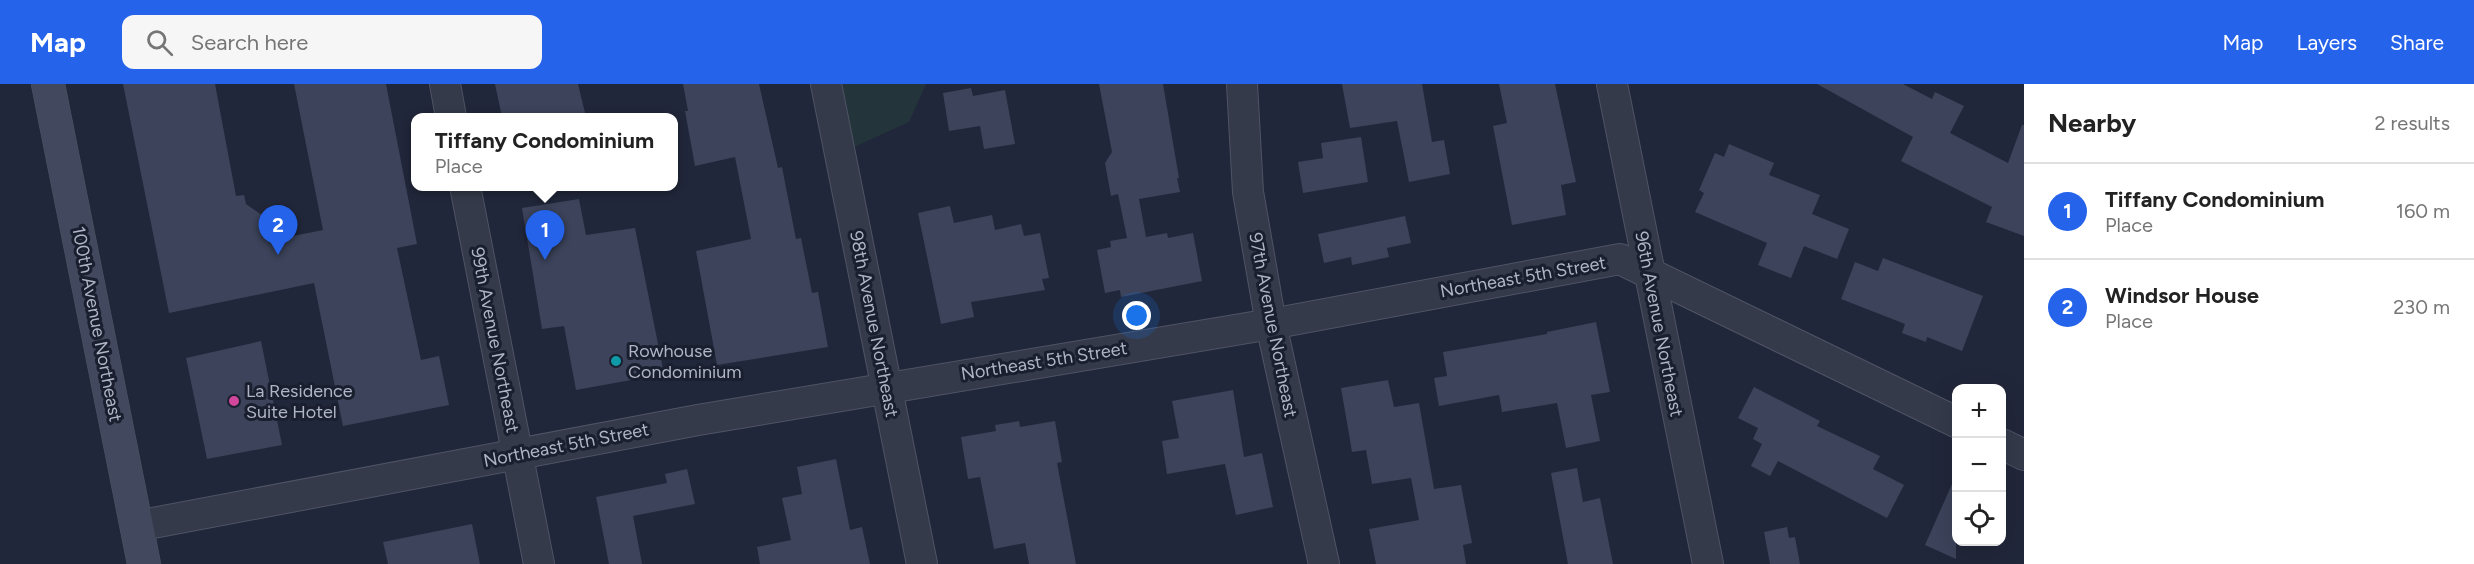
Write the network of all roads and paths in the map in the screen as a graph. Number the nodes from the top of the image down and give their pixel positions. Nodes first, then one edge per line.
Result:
1 (48, 84) edge
2 (444, 84) edge
3 (826, 84) edge
4 (1242, 84) edge
5 (1612, 84) edge
6 (450, 113) edge
7 (466, 191) edge
8 (1649, 272) junction
9 (1271, 324) junction
10 (887, 387) junction
11 (1952, 420) edge
12 (2006, 446) edge
13 (517, 455) junction
14 (2024, 455) edge
15 (137, 526) junction
16 (144, 564) edge
17 (538, 564) edge
18 (922, 564) edge
19 (1324, 564) edge
20 (1708, 564) edge

1 - 15 main road, 100th Avenue Northeast
2 - 6 street
3 - 10 street, 98th Avenue Northeast
4 - 9 street, 97th Avenue Northeast
5 - 8 street, 96th Avenue Northeast
7 - 13 street, 99th Avenue Northeast
8 - 9 street, Northeast 5th Street
8 - 11 street, Northeast 5th Street
8 - 20 street, 96th Avenue Northeast
9 - 10 street, Northeast 5th Street
9 - 19 street, 97th Avenue Northeast
10 - 13 street, Northeast 5th Street
10 - 18 street, 98th Avenue Northeast
12 - 14 street
13 - 15 street, Northeast 5th Street
13 - 17 street, 99th Avenue Northeast
15 - 16 main road, 100th Avenue Northeast

